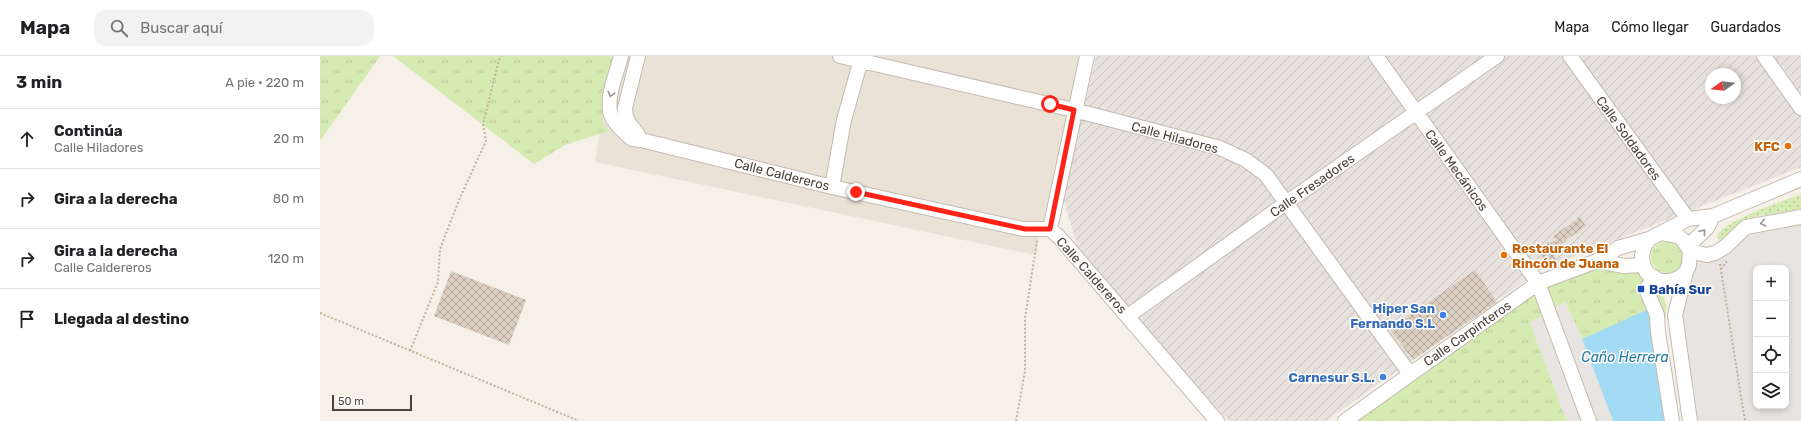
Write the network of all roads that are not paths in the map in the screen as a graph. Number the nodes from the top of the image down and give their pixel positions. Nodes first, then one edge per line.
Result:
1 (621, 56) edge
2 (638, 56) edge
3 (840, 56) edge
4 (1087, 56) edge
5 (1376, 56) edge
6 (1497, 56) edge
7 (1570, 56) edge
8 (1764, 56) edge
9 (861, 59) edge
10 (1801, 108) edge
11 (1074, 110) junction
12 (1417, 113) junction
13 (641, 140) junction
14 (1801, 179) edge
15 (832, 187) junction
16 (1286, 203) junction
17 (1713, 216) junction
18 (1801, 216) edge
19 (1688, 219) junction
20 (1050, 229) junction
21 (1662, 233) junction
22 (1649, 239) junction
23 (1689, 248) junction
24 (1597, 261) junction
25 (1643, 265) junction
26 (1686, 272) junction
27 (1657, 280) junction
28 (1538, 283) junction
29 (1128, 316) junction
30 (1410, 374) junction
31 (1217, 421) edge
32 (1345, 421) edge
33 (1589, 421) edge
34 (1672, 421) edge
35 (1681, 421) edge
36 (1690, 421) edge

1 -> 13 street, Calle Caldereros
2 - 13 street
3 - 9 street, Calle Hiladores
4 - 11 street
5 - 12 street, Calle Mecánicos
6 - 12 street, Calle Fresadores
7 - 19 street, Calle Soldadores
8 - 10 street
9 - 11 street, Calle Hiladores
9 - 15 street
11 - 16 street, Calle Hiladores
11 - 20 street
12 - 16 street, Calle Fresadores
12 - 28 street, Calle Mecánicos
13 - 15 street, Calle Caldereros
14 - 17 street
15 - 20 street, Calle Caldereros
16 - 29 street, Calle Fresadores
16 - 30 street, Calle Hiladores
17 - 19 street
23 -> 17 street
18 -> 23 street
19 - 21 street
20 - 29 street, Calle Caldereros
21 - 22 street
21 - 23 street
22 - 24 street
22 - 25 street
23 - 26 street
24 - 25 street
24 - 28 street, Calle Carpinteros
25 - 27 street
26 - 27 street
26 - 36 street
27 - 34 street
27 - 35 street
28 - 30 street, Calle Carpinteros
28 - 33 street, Calle Mecánicos
29 - 31 street, Calle Caldereros
30 - 32 street, Calle Carpinteros

